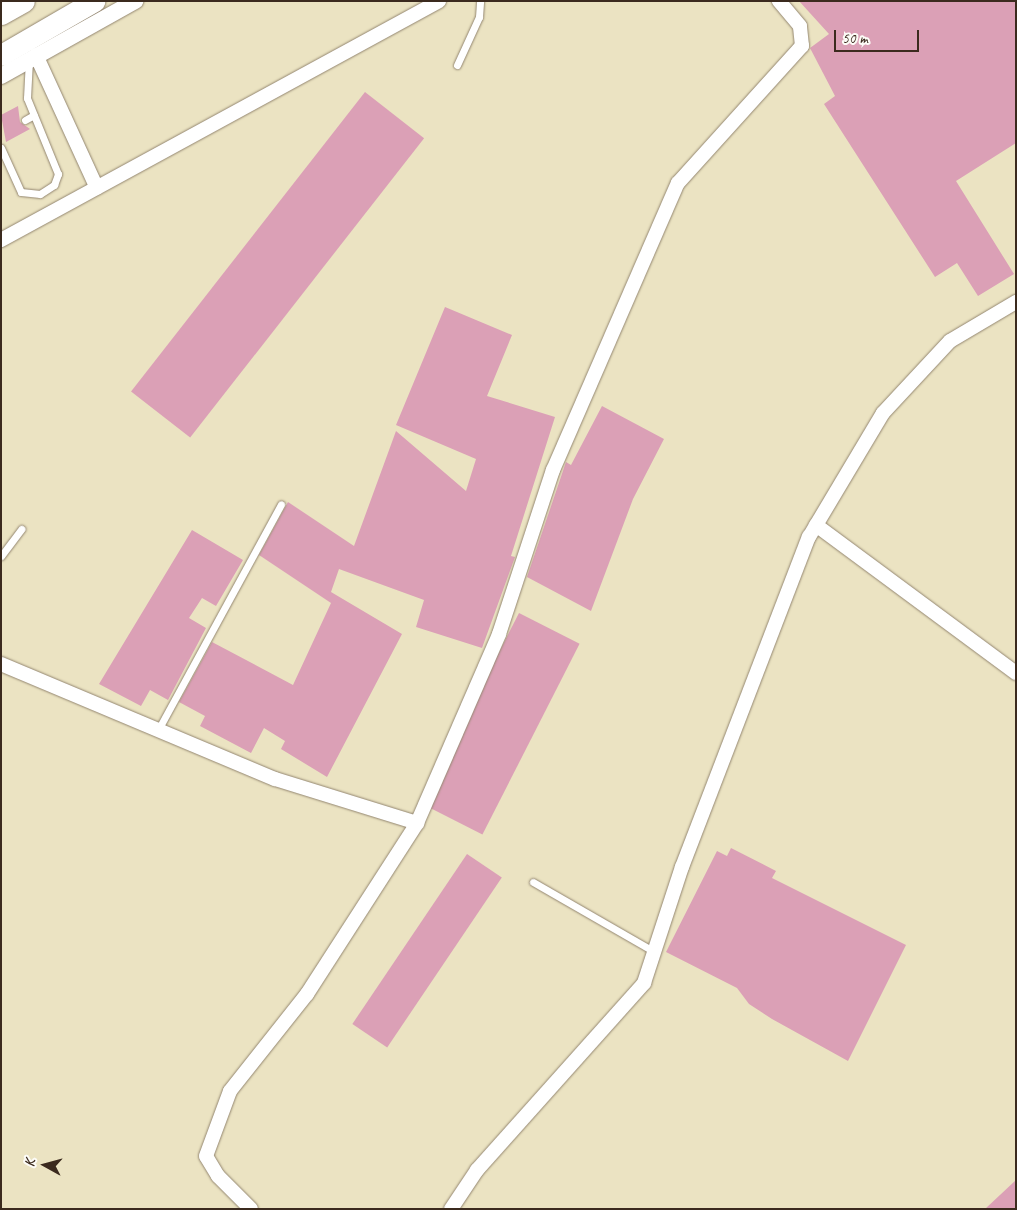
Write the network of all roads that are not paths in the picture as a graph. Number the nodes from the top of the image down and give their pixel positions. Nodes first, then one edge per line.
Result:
1 (24, 1) edge
2 (94, 1) edge
3 (134, 1) edge
4 (439, 1) edge
5 (480, 1) edge
6 (779, 1) edge
7 (1, 14) edge
8 (1, 55) edge
9 (33, 57) junction
10 (457, 65) dead end
11 (1, 76) edge
12 (34, 115) junction
13 (25, 120) dead end
14 (1, 148) edge
15 (97, 188) junction
16 (1, 240) edge
17 (1016, 302) edge
18 (281, 504) dead end
19 (816, 525) junction
20 (21, 529) dead end
21 (1, 556) edge
22 (1, 664) edge
23 (1016, 672) edge
24 (158, 730) junction
25 (417, 823) junction
26 (533, 882) dead end
27 (652, 951) junction
28 (252, 1209) edge
29 (451, 1209) edge

1 - 7 main road
2 - 8 main road
3 - 9 street
4 - 15 street
5 - 10 lane
6 - 25 street
9 - 11 street
9 - 12 lane
9 - 15 street
12 - 13 lane
12 - 14 lane
15 - 16 street
17 - 19 street
18 - 24 lane
19 - 23 street
19 - 27 street
20 - 21 lane
22 - 24 street
24 - 25 street
25 - 28 street
26 - 27 lane
27 - 29 street

